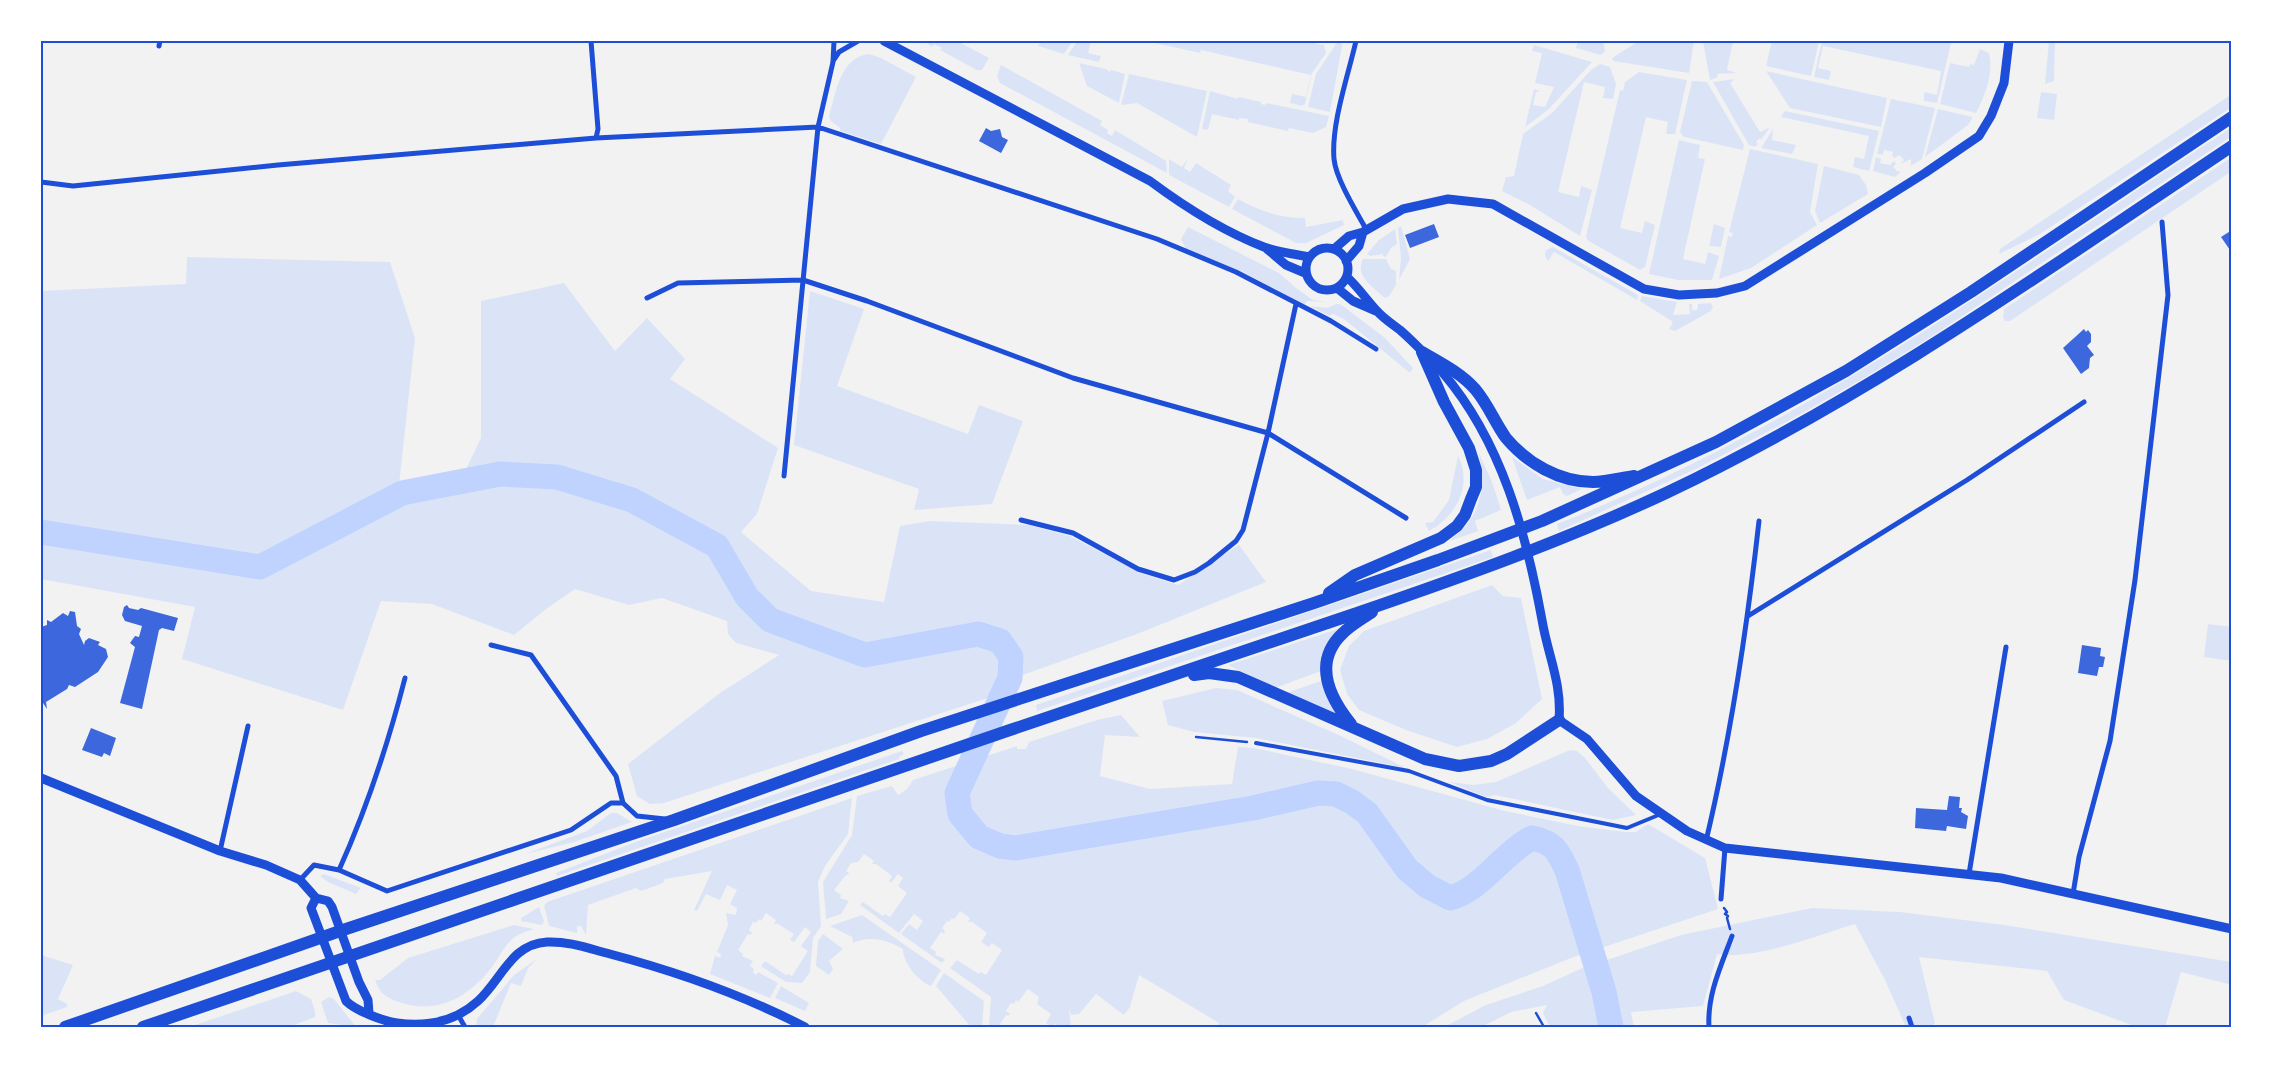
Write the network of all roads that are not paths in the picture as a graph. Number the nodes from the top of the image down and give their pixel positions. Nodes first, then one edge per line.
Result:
1 (591, 41) edge
2 (834, 41) edge
3 (858, 41) edge
4 (884, 41) edge
5 (1356, 41) edge
6 (2009, 41) edge
7 (833, 62) junction
8 (2232, 117) edge
9 (818, 127) junction
10 (596, 138) junction
11 (2232, 146) edge
12 (41, 182) edge
13 (2162, 222) dead end
14 (1365, 230) junction
15 (1265, 247) junction
16 (1334, 249) junction
17 (1309, 257) junction
18 (1346, 260) junction
19 (1305, 273) junction
20 (1347, 277) junction
21 (803, 280) junction
22 (1337, 288) junction
23 (647, 298) dead end
24 (1296, 304) junction
25 (1376, 311) junction
26 (1376, 349) dead end
27 (1422, 352) junction
28 (2084, 402) dead end
29 (1268, 433) junction
30 (1649, 473) junction
31 (784, 476) dead end
32 (1406, 518) dead end
33 (1021, 520) dead end
34 (1759, 521) dead end
35 (1314, 603) junction
36 (1382, 604) junction
37 (1748, 616) junction
38 (491, 645) dead end
39 (2006, 647) dead end
40 (405, 678) dead end
41 (1164, 679) junction
42 (1559, 720) junction
43 (248, 726) dead end
44 (1352, 726) junction
45 (1256, 743) road end
46 (41, 778) edge
47 (623, 803) junction
48 (1661, 814) junction
49 (674, 820) junction
50 (1706, 841) junction
51 (1725, 848) junction
52 (220, 851) junction
53 (339, 870) junction
54 (1969, 874) junction
55 (300, 880) junction
56 (2073, 894) junction
57 (316, 898) junction
58 (1721, 899) road end
59 (2232, 928) edge
60 (340, 931) junction
61 (1732, 936) road end
62 (322, 937) junction
63 (350, 957) junction
64 (331, 963) junction
65 (369, 1013) junction
66 (458, 1015) junction
67 (1910, 1018) dead end
68 (65, 1027) edge
69 (143, 1027) edge
70 (465, 1027) edge
71 (805, 1027) edge
72 (1709, 1027) edge
73 (1912, 1027) edge

1 - 10 street
2 - 7 street
3 - 7 street
4 - 15 street
5 - 14 street
6 - 14 street
7 - 9 street
8 - 30 main road
9 - 10 street
9 - 21 street
9 - 24 street
10 - 12 street
11 - 36 main road
13 - 56 street
14 - 16 street
14 - 18 street
15 - 17 street
15 - 19 street
16 - 17 street
16 - 18 street
17 - 19 street
18 - 20 street
19 - 22 street
20 - 22 street
20 - 25 street
21 - 23 street
21 - 29 street
21 - 31 street
22 - 25 street
24 - 26 street
24 - 29 street
25 - 27 street
27 - 30 main road
27 - 35 main road
27 - 42 street
28 - 37 street
29 - 32 street
29 - 33 street
30 - 35 main road
34 - 37 street
35 - 49 main road
36 - 41 main road
36 - 44 main road
37 - 50 street
38 - 47 street
39 - 54 street
40 - 53 street
41 - 44 main road
41 - 63 main road
42 - 44 main road
42 - 48 street
43 - 52 street
45 - 48 lane
46 - 52 street
47 - 49 street
47 - 53 street
48 - 50 street
49 - 60 main road
50 - 51 street
51 - 54 street
51 - 58 street
52 - 55 street
53 - 55 street
54 - 56 street
55 - 57 street
56 - 59 street
57 - 60 street
57 - 62 street
60 - 62 main road
60 - 63 street
61 - 72 street
62 - 64 street
62 - 68 main road
63 - 64 main road
63 - 65 street
64 - 65 street
64 - 69 main road
65 - 66 street
66 - 70 street
66 - 71 street
67 - 73 street

